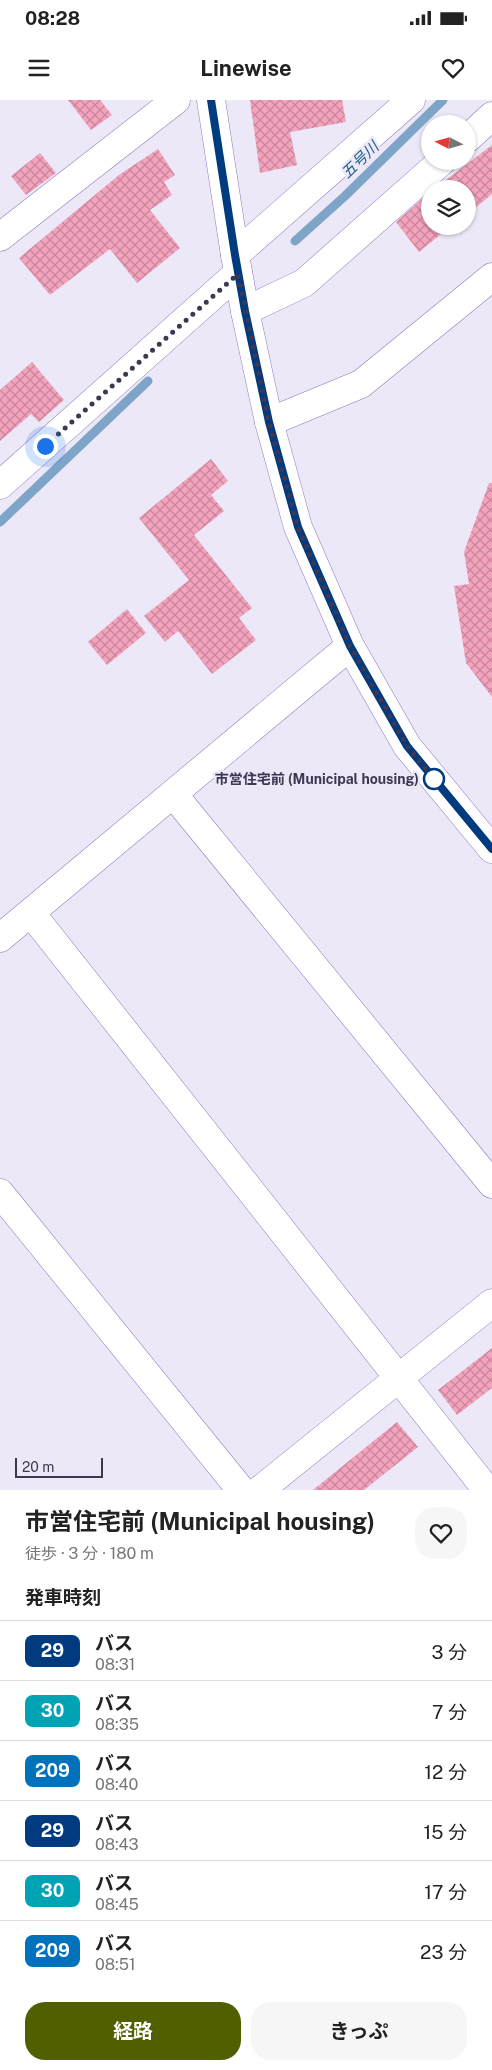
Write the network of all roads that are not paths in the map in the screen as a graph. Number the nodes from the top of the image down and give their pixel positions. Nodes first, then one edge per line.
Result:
1 (176, 100) edge
2 (211, 100) edge
3 (411, 100) edge
4 (492, 116) edge
5 (476, 131) edge
6 (432, 170) edge
7 (0, 237) edge
8 (236, 264) junction
9 (492, 276) edge
10 (245, 311) junction
11 (269, 422) junction
12 (0, 485) edge
13 (350, 646) junction
14 (173, 794) junction
15 (492, 849) edge
16 (31, 913) junction
17 (0, 938) edge
18 (492, 1184) edge
19 (0, 1193) edge
20 (492, 1303) edge
21 (398, 1379) junction
22 (241, 1490) edge
23 (260, 1490) edge
24 (487, 1490) edge

1 - 7 street
2 - 8 street
3 - 8 street
4 - 5 street
6 - 10 street
8 - 10 street
8 - 12 street
9 - 11 street
10 - 11 street
11 - 13 street
13 - 14 street
13 - 15 street
14 - 16 street
14 - 18 street
16 - 17 street
16 - 21 street
19 - 22 street
20 - 21 street
21 - 23 street
21 - 24 street

